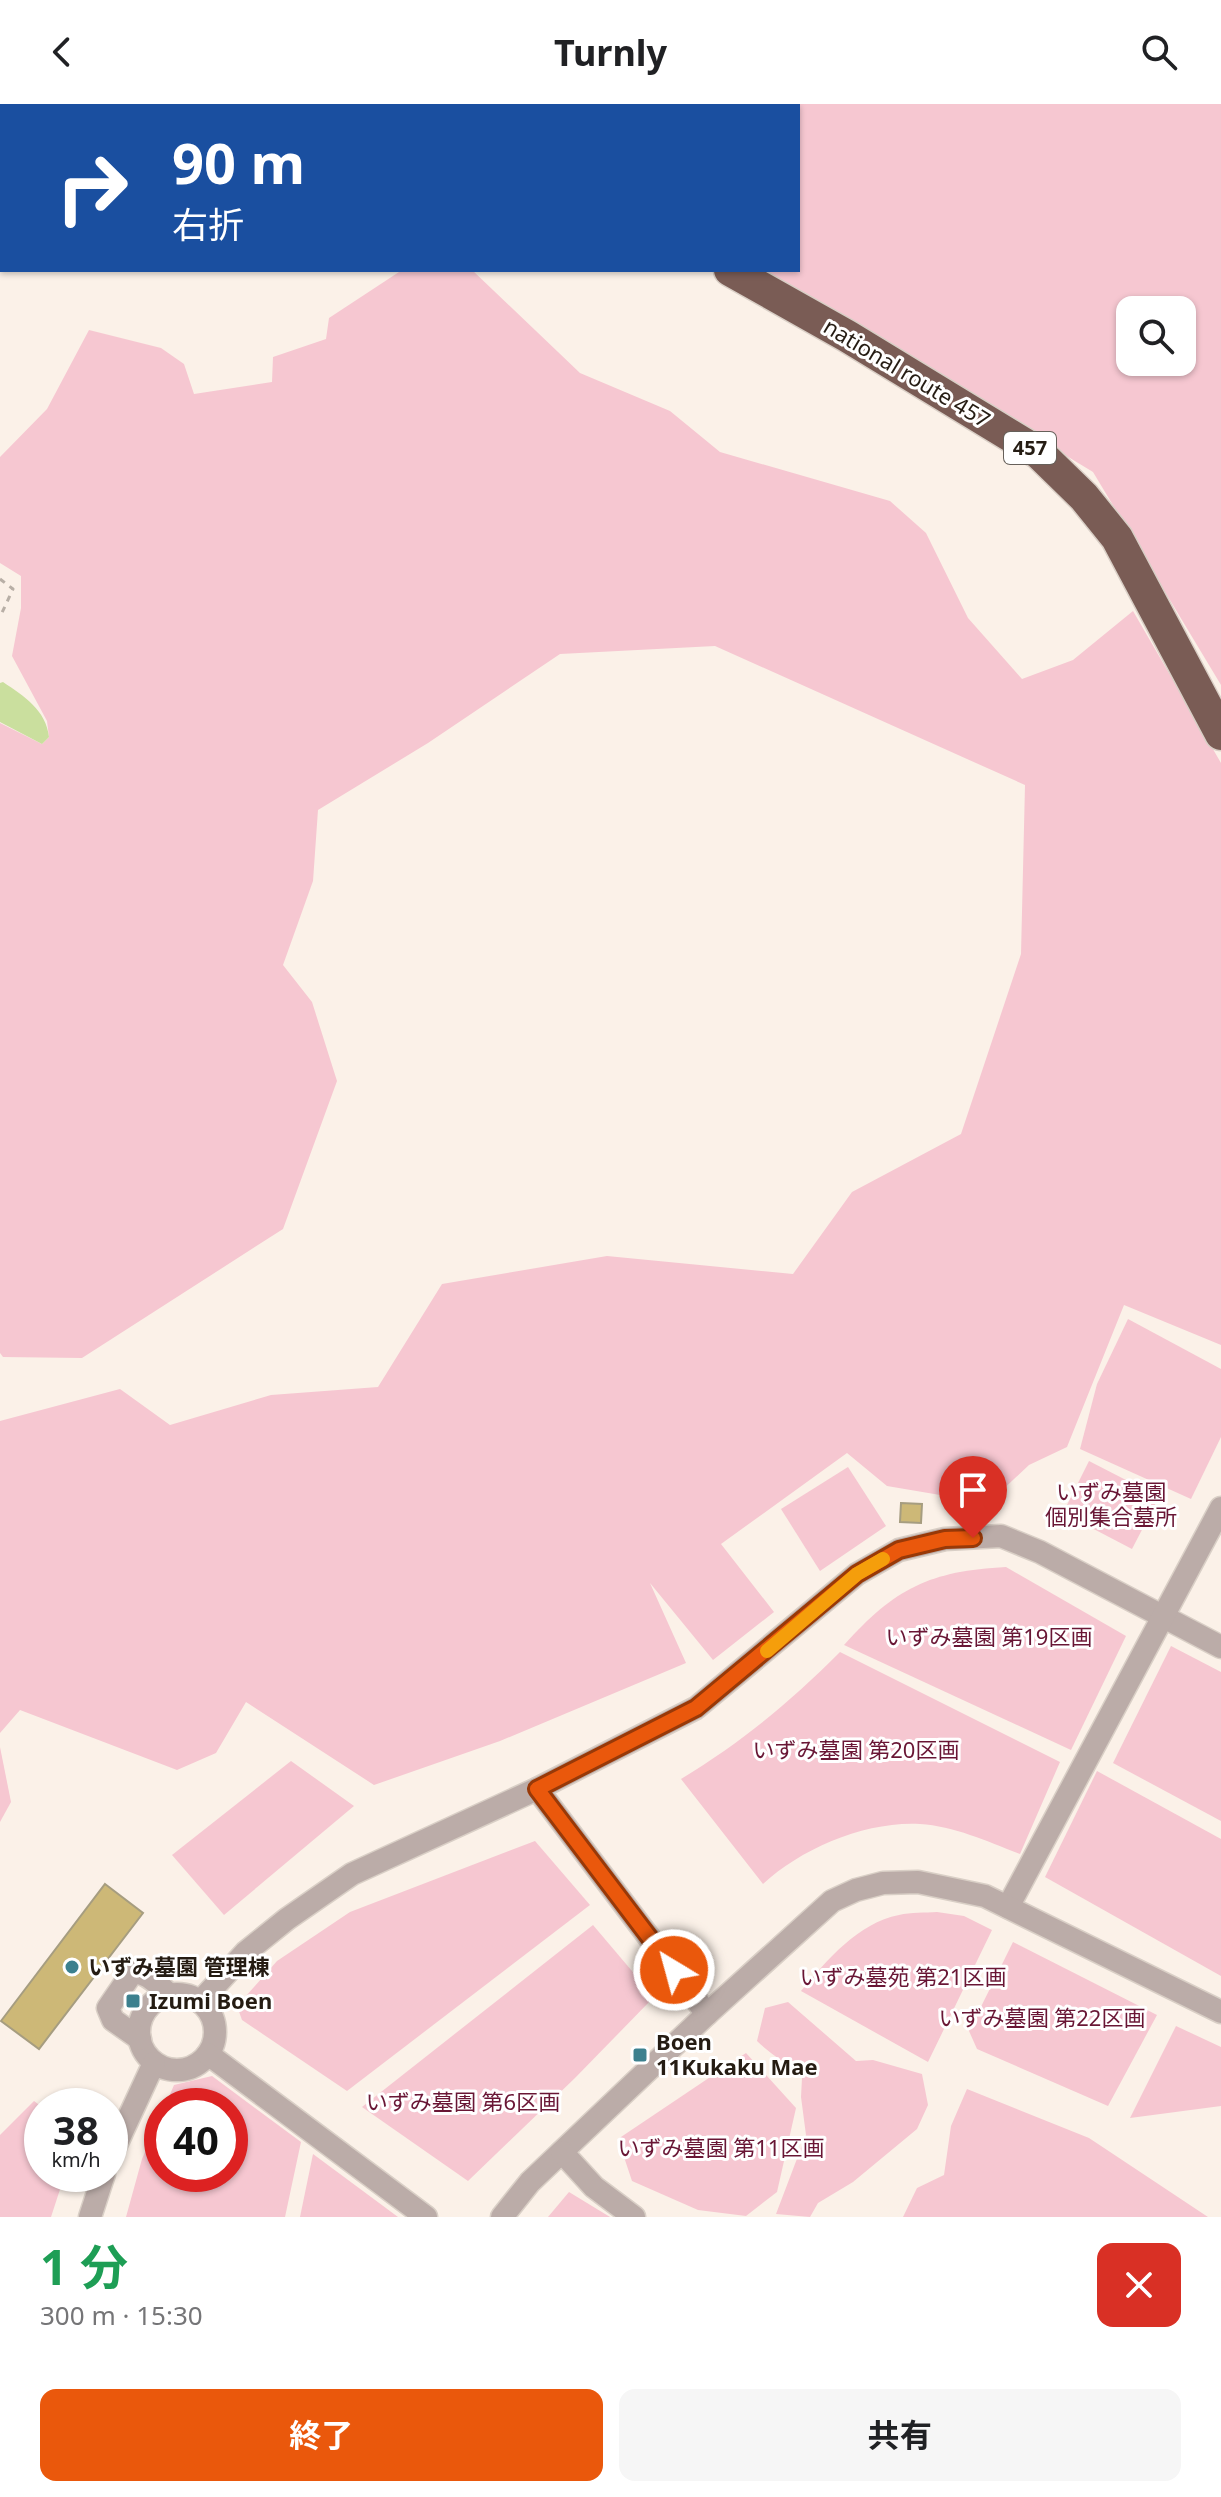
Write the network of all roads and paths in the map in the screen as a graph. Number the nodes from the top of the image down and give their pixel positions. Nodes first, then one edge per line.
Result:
1 (734, 272) edge
2 (0, 579) edge
3 (0, 617) edge
4 (1221, 734) edge
5 (1221, 1508) edge
6 (1162, 1616) junction
7 (1221, 1647) edge
8 (537, 1789) junction
9 (1008, 1907) junction
10 (170, 1995) junction
11 (200, 2002) junction
12 (1221, 2012) edge
13 (707, 2014) junction
14 (140, 2039) junction
15 (208, 2054) junction
16 (154, 2063) junction
17 (128, 2119) edge
18 (562, 2152) junction
19 (98, 2192) edge
20 (90, 2217) edge
21 (426, 2217) edge
22 (502, 2217) edge
23 (634, 2217) edge

1 - 4 highway, national route 457 / 457
2 - 3 path
5 - 6 street
6 - 7 street
6 - 8 street
6 - 9 street
8 - 11 street
8 - 13 street
9 - 12 street
9 - 13 street
10 - 11 street
10 - 14 street
10 - 14 street
11 - 15 street
13 - 18 street
14 - 16 street
15 - 16 street
15 - 21 street
16 - 17 street
18 - 22 street
18 - 23 street
19 - 20 street

